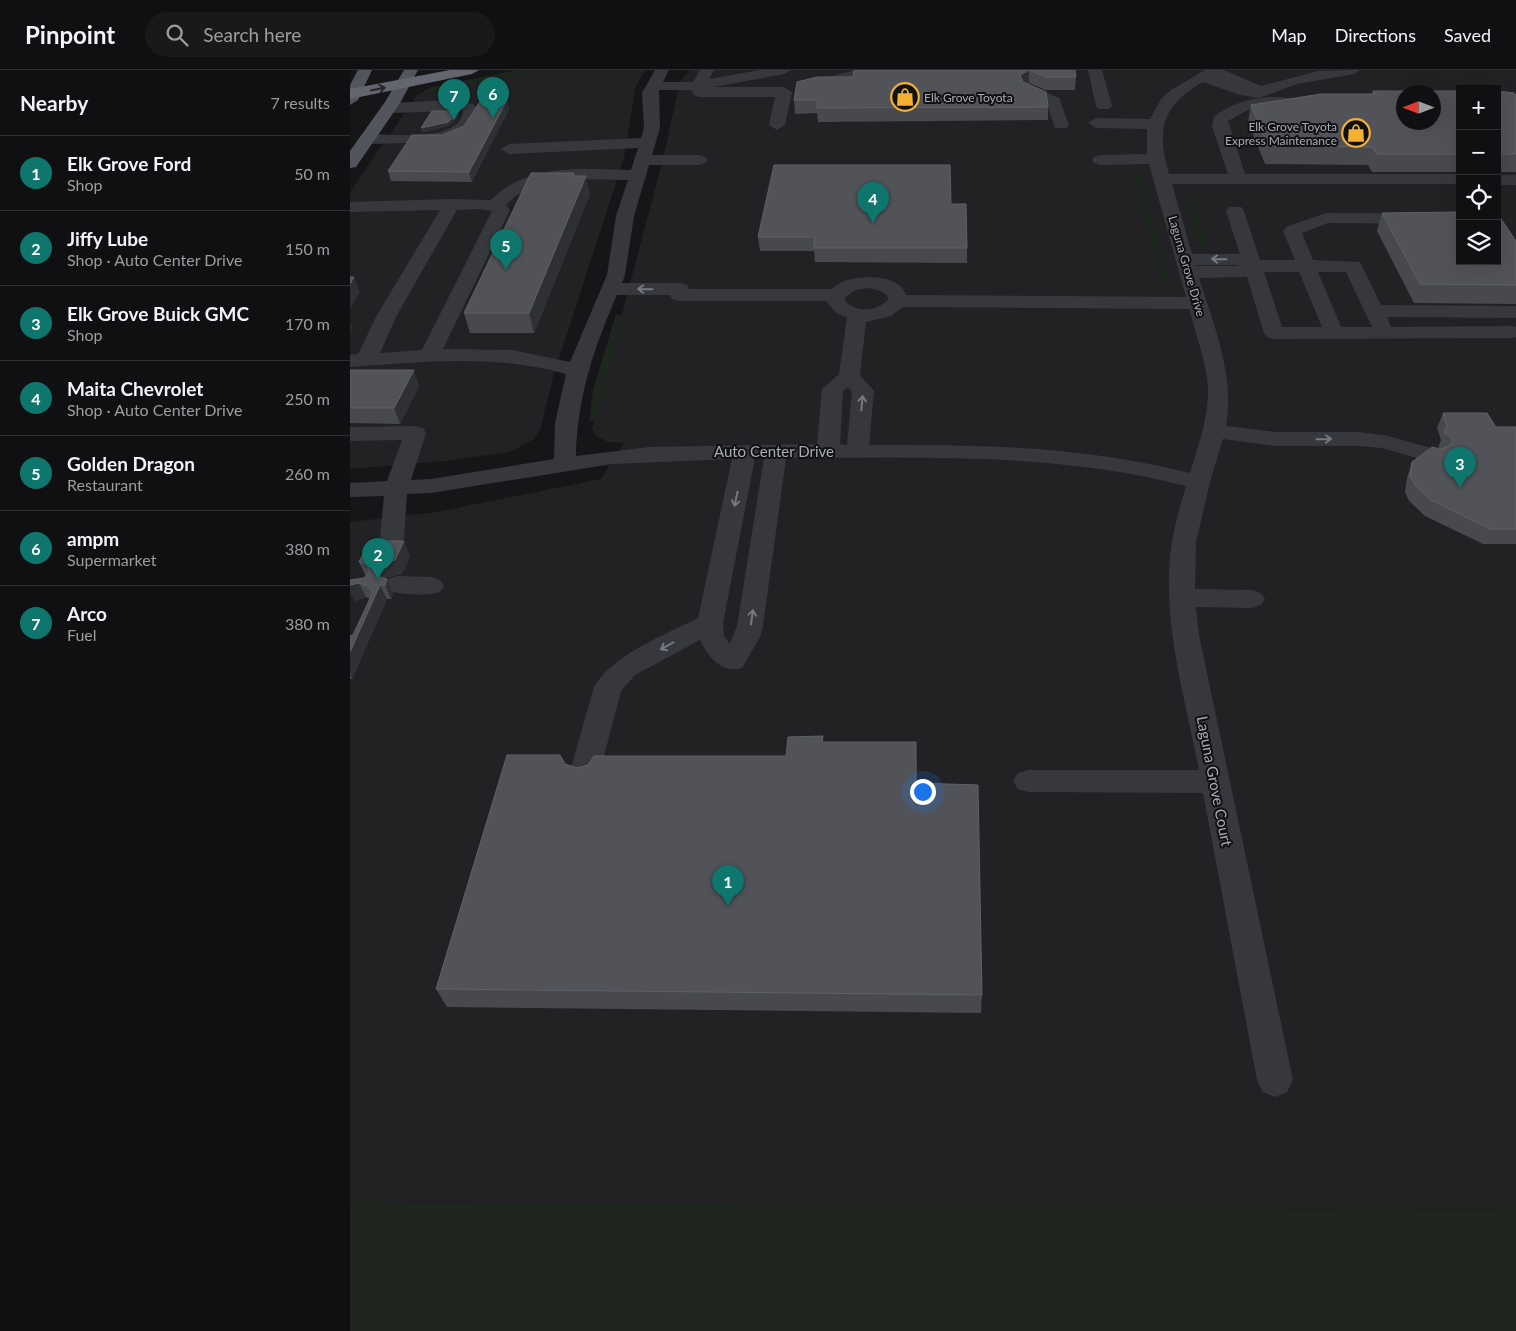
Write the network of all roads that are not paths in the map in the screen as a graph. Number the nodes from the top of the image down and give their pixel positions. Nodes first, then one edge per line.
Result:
1 (365, 70) edge
2 (411, 70) edge
3 (472, 70) edge
4 (707, 70) edge
5 (784, 70) edge
6 (874, 70) edge
7 (1095, 70) edge
8 (1354, 70) edge
9 (1208, 73) edge
10 (657, 78) edge
11 (403, 85) junction
12 (698, 86) junction
13 (1028, 90) edge
14 (784, 92) junction
15 (1259, 93) junction
16 (351, 96) edge
17 (1278, 102) junction
18 (1307, 102) edge
19 (1104, 106) dead end
20 (389, 108) junction
21 (1096, 123) dead end
22 (1155, 124) junction
23 (777, 125) dead end
24 (1061, 125) dead end
25 (367, 139) junction
26 (509, 149) dead end
27 (1156, 158) junction
28 (642, 159) junction
29 (699, 160) dead end
30 (1100, 160) dead end
31 (350, 163) edge
32 (1162, 179) junction
33 (1238, 179) junction
34 (1456, 180) edge
35 (1501, 180) edge
36 (1516, 180) edge
37 (452, 204) junction
38 (495, 206) junction
39 (350, 207) edge
40 (1235, 211) dead end
41 (1456, 218) edge
42 (1188, 266) junction
43 (1253, 266) junction
44 (1307, 266) junction
45 (836, 295) junction
46 (608, 296) junction
47 (898, 300) junction
48 (1198, 303) junction
49 (1374, 311) junction
50 (1516, 312) edge
51 (857, 315) junction
52 (1384, 332) junction
53 (1512, 332) dead end
54 (1334, 333) junction
55 (429, 356) junction
56 (358, 360) edge
57 (577, 371) junction
58 (849, 376) junction
59 (1214, 431) junction
60 (350, 434) edge
61 (776, 450) junction
62 (745, 451) junction
63 (828, 451) junction
64 (858, 451) junction
65 (1434, 456) edge
66 (565, 464) junction
67 (1198, 482) junction
68 (396, 489) junction
69 (350, 490) edge
70 (392, 538) dead end
71 (397, 586) dead end
72 (431, 586) dead end
73 (1182, 598) junction
74 (1252, 599) dead end
75 (710, 623) junction
76 (584, 775) edge
77 (1028, 781) dead end
78 (1215, 782) junction
79 (1275, 1080) dead end

1 - 16 main road
2 - 11 main road
3 - 11 highway
4 - 12 street
5 - 12 street
6 - 14 street
7 - 19 street
8 - 15 street
9 - 15 street
9 - 22 street, Laguna Grove Drive
10 - 12 street
10 - 28 street
16 -> 11 highway
11 - 20 main road
12 - 14 street
13 - 24 street
14 - 23 street
15 - 17 street
17 - 18 street
17 - 33 street
20 - 25 main road
20 - 25 street
21 - 22 street
22 - 27 street, Laguna Grove Drive
25 - 31 main road
26 - 28 street
27 - 30 street
27 - 32 street, Laguna Grove Drive
28 - 29 street
28 - 38 street
28 - 46 street
32 - 33 street
32 - 42 street, Laguna Grove Drive
33 - 34 street
35 - 36 street
37 - 38 street
37 - 39 street
37 - 56 street
38 - 55 street
40 - 43 street
41 - 44 street
42 - 43 street
42 - 48 street, Laguna Grove Drive
43 - 44 street
43 - 54 street
44 - 49 street
44 - 54 street
45 - 46 street
45 - 47 street
45 - 51 street
46 - 57 street
47 - 48 street
47 - 51 street
48 - 59 street, Laguna Grove Drive
49 - 50 street
49 - 52 street
51 - 58 street
52 - 53 street
52 - 54 street
55 - 56 street
55 - 57 street
57 - 66 street
58 - 63 street
64 -> 58 street
59 -> 65 street
59 - 67 street, Laguna Grove Drive
60 - 68 street
61 - 62 street, Auto Center Drive
61 - 63 street, Auto Center Drive
75 -> 61 street
62 - 66 street, Auto Center Drive
62 -> 75 street
63 - 64 street, Auto Center Drive
64 - 67 street, Auto Center Drive
66 - 68 street, Auto Center Drive
67 - 73 street, Laguna Grove Court
68 - 69 street, Auto Center Drive
68 - 70 street
71 - 72 street
73 - 74 street
73 - 78 street, Laguna Grove Court
75 -> 76 street
77 - 78 street
78 - 79 street, Laguna Grove Court

